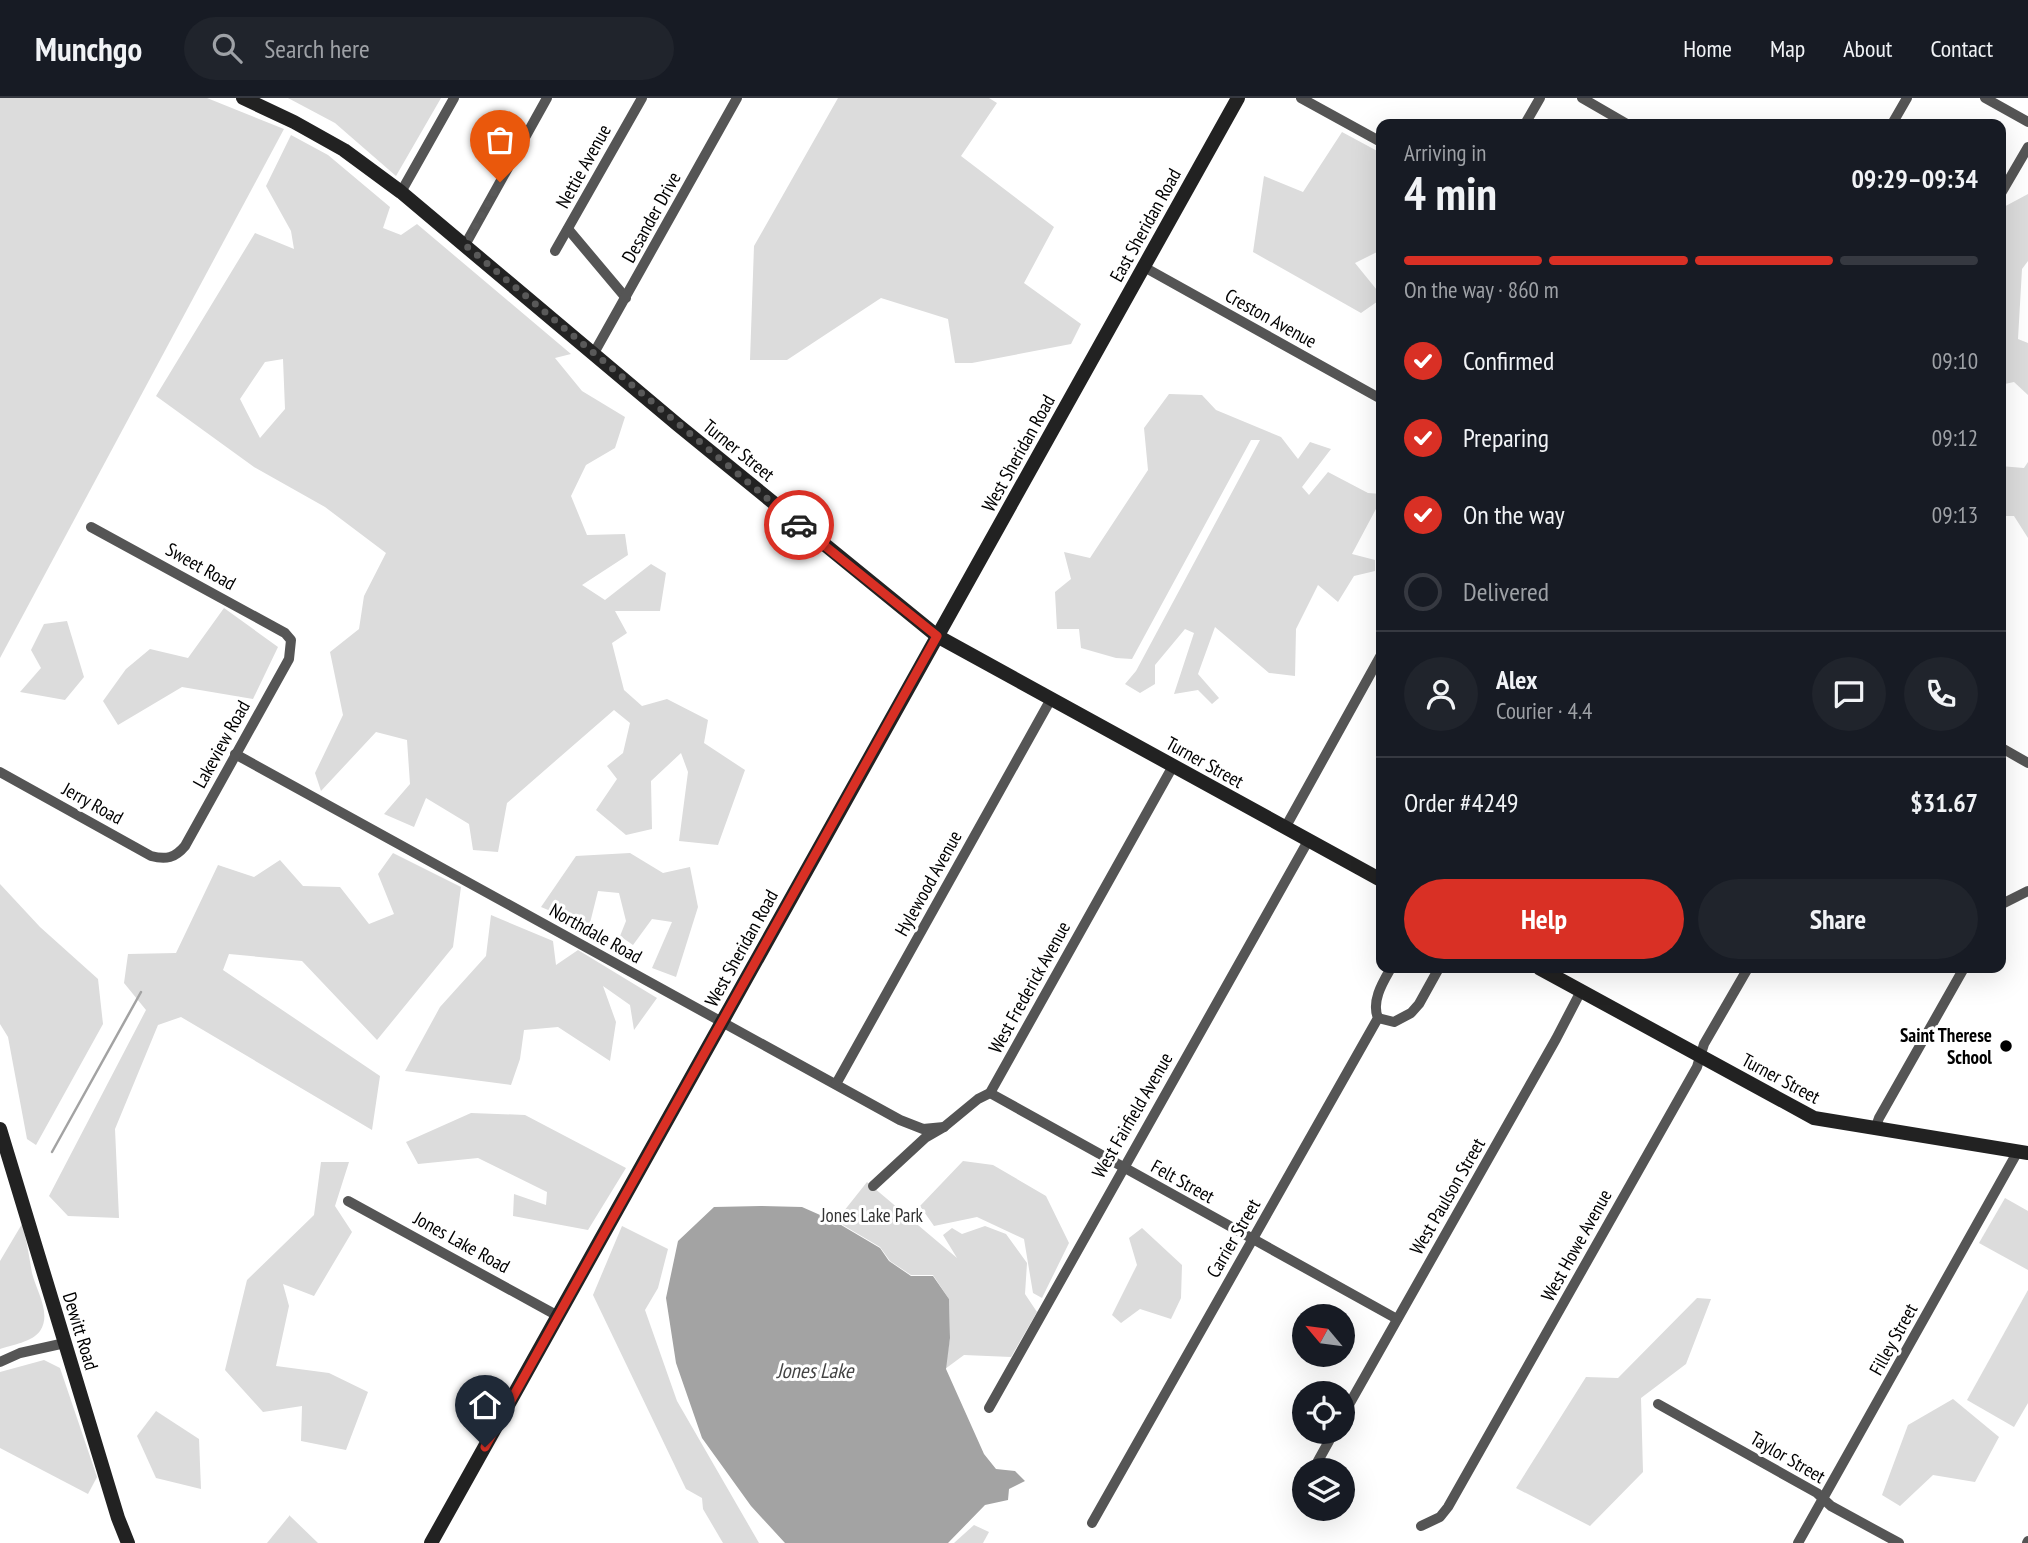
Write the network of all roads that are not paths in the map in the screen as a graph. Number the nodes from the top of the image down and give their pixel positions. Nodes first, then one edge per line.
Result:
1 (243, 98) edge
2 (454, 98) edge
3 (547, 98) edge
4 (642, 98) edge
5 (737, 98) edge
6 (1238, 98) edge
7 (1301, 98) edge
8 (1540, 98) edge
9 (1582, 98) edge
10 (1907, 98) edge
11 (1985, 98) edge
12 (1528, 119) edge
13 (1619, 119) edge
14 (1895, 119) edge
15 (2028, 122) edge
16 (1376, 139) edge
17 (2028, 147) edge
18 (2006, 185) edge
19 (401, 192) junction
20 (568, 229) junction
21 (465, 245) junction
22 (555, 251) dead end
23 (1144, 267) junction
24 (626, 298) junction
25 (594, 353) junction
26 (1085, 371) joint
27 (1376, 396) edge
28 (91, 527) dead end
29 (937, 636) junction
30 (291, 640) joint
31 (1376, 664) edge
32 (1051, 699) junction
33 (2006, 750) edge
34 (235, 754) junction
35 (2028, 763) edge
36 (1173, 766) junction
37 (0, 772) edge
38 (1285, 828) junction
39 (1308, 841) junction
40 (170, 858) joint
41 (1376, 877) edge
42 (2028, 891) edge
43 (2006, 902) edge
44 (1389, 973) edge
45 (1436, 973) edge
46 (1548, 973) edge
47 (1745, 973) edge
48 (1961, 973) edge
49 (1581, 991) junction
50 (1378, 1018) junction
51 (722, 1022) junction
52 (1701, 1056) junction
53 (836, 1084) junction
54 (990, 1093) junction
55 (944, 1127) junction
56 (0, 1129) edge
57 (1875, 1129) junction
58 (2023, 1152) edge
59 (1122, 1168) junction
60 (873, 1186) dead end
61 (348, 1201) dead end
62 (1253, 1239) junction
63 (558, 1316) junction
64 (1397, 1319) junction
65 (65, 1343) junction
66 (0, 1362) edge
67 (1355, 1394) edge
68 (1658, 1404) dead end
69 (989, 1408) dead end
70 (1823, 1498) junction
71 (1092, 1523) dead end
72 (1421, 1526) dead end
73 (128, 1543) edge
74 (431, 1543) edge
75 (1798, 1543) edge
76 (1899, 1543) edge

1 - 19 street, Turner Street
2 - 19 street
3 - 21 street
4 - 20 street, Nettie Avenue
5 - 24 street, Desander Drive
6 - 23 street, East Sheridan Road
7 - 16 street
8 - 12 street
9 - 13 street
10 - 14 street
11 - 15 street
17 - 18 street
19 - 21 street, Turner Street
20 - 22 street, Nettie Avenue
20 - 24 street
21 - 25 street, Turner Street
23 - 26 street, East Sheridan Road
23 - 27 street, Creston Avenue
24 - 25 street, Desander Drive
25 - 29 street, Turner Street
26 - 29 street, West Sheridan Road
28 - 30 street, Sweet Road
29 - 32 street, Turner Street
29 - 51 street, West Sheridan Road
30 - 34 street, Lakeview Road
31 - 38 street
32 - 36 street, Turner Street
32 - 53 street, Hylewood Avenue
33 - 35 street
34 - 40 street, Lakeview Road
34 - 51 street, Northdale Road
36 - 38 street, Turner Street
36 - 54 street, West Frederick Avenue
37 - 40 street, Jerry Road
38 - 39 street, Turner Street
39 - 41 street, Turner Street
39 - 59 street, West Fairfield Avenue
42 - 43 street
44 - 50 street, Carrier Street
45 - 50 street
46 - 49 street, Turner Street
47 - 52 street, West Howe Avenue
48 - 57 street
49 - 52 street, Turner Street
49 - 64 street, West Paulson Street
50 - 62 street, Carrier Street
51 - 53 street, Northdale Road
51 - 63 street, West Sheridan Road
52 - 57 street, Turner Street
52 - 72 street, West Howe Avenue
53 - 55 street, Northdale Road
54 - 55 street, West Frederick Avenue
54 - 59 street, Felt Street
55 - 60 street, West Frederick Avenue
56 - 65 street, Dewitt Road
57 - 58 street, Turner Street
58 - 70 street, Filley Street
59 - 62 street, Felt Street
59 - 69 street, West Fairfield Avenue
61 - 63 street, Jones Lake Road
62 - 64 street, Felt Street
62 - 71 street, Carrier Street
63 - 74 street, West Sheridan Road
64 - 67 street, West Paulson Street
65 - 66 street
65 - 73 street, Dewitt Road
68 - 70 street, Taylor Street
70 - 75 street, Filley Street
70 - 76 street, Taylor Street

